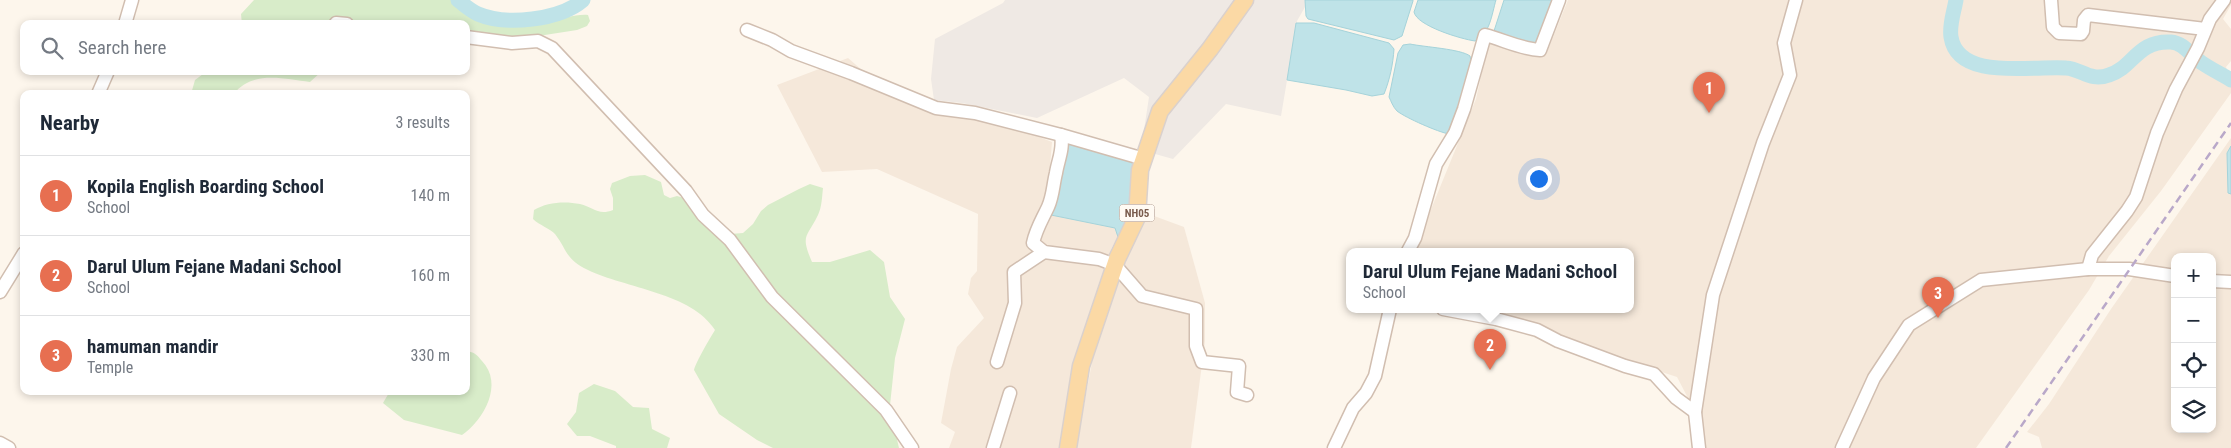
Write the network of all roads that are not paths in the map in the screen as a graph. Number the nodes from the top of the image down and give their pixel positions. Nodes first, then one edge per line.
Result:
1 (132, 0) edge
2 (1245, 0) edge
3 (1559, 0) edge
4 (1796, 0) edge
5 (2051, 0) edge
6 (2224, 0) edge
7 (126, 20) edge
8 (2205, 29) junction
9 (747, 30) dead end
10 (470, 37) edge
11 (106, 75) edge
12 (100, 90) edge
13 (1061, 135) junction
14 (1144, 159) junction
15 (1410, 248) edge
16 (1044, 252) junction
17 (20, 260) edge
18 (1115, 264) junction
19 (2088, 269) junction
20 (2171, 275) edge
21 (2216, 281) edge
22 (2231, 282) edge
23 (0, 292) edge
24 (1389, 313) edge
25 (1465, 313) edge
26 (997, 362) dead end
27 (1010, 393) dead end
28 (1248, 395) dead end
29 (1695, 412) junction
30 (0, 443) edge
31 (8, 448) edge
32 (912, 448) edge
33 (993, 448) edge
34 (1068, 448) edge
35 (1334, 448) edge
36 (1698, 448) edge
37 (1842, 448) edge

1 - 7 street
2 - 14 main road, NH05
3 - 15 street
4 - 29 street
5 - 8 street
6 - 8 street
8 - 19 street
9 - 13 street
10 - 32 street
11 - 12 street
13 - 14 street
13 - 16 street
14 - 18 main road, NH05
16 - 18 street
16 - 26 street
17 - 23 street
18 - 28 street
18 - 34 main road, NH05
19 - 20 street
19 - 37 street
21 - 22 street
24 - 35 street
25 - 29 street
27 - 33 street
29 - 36 street
30 - 31 street

